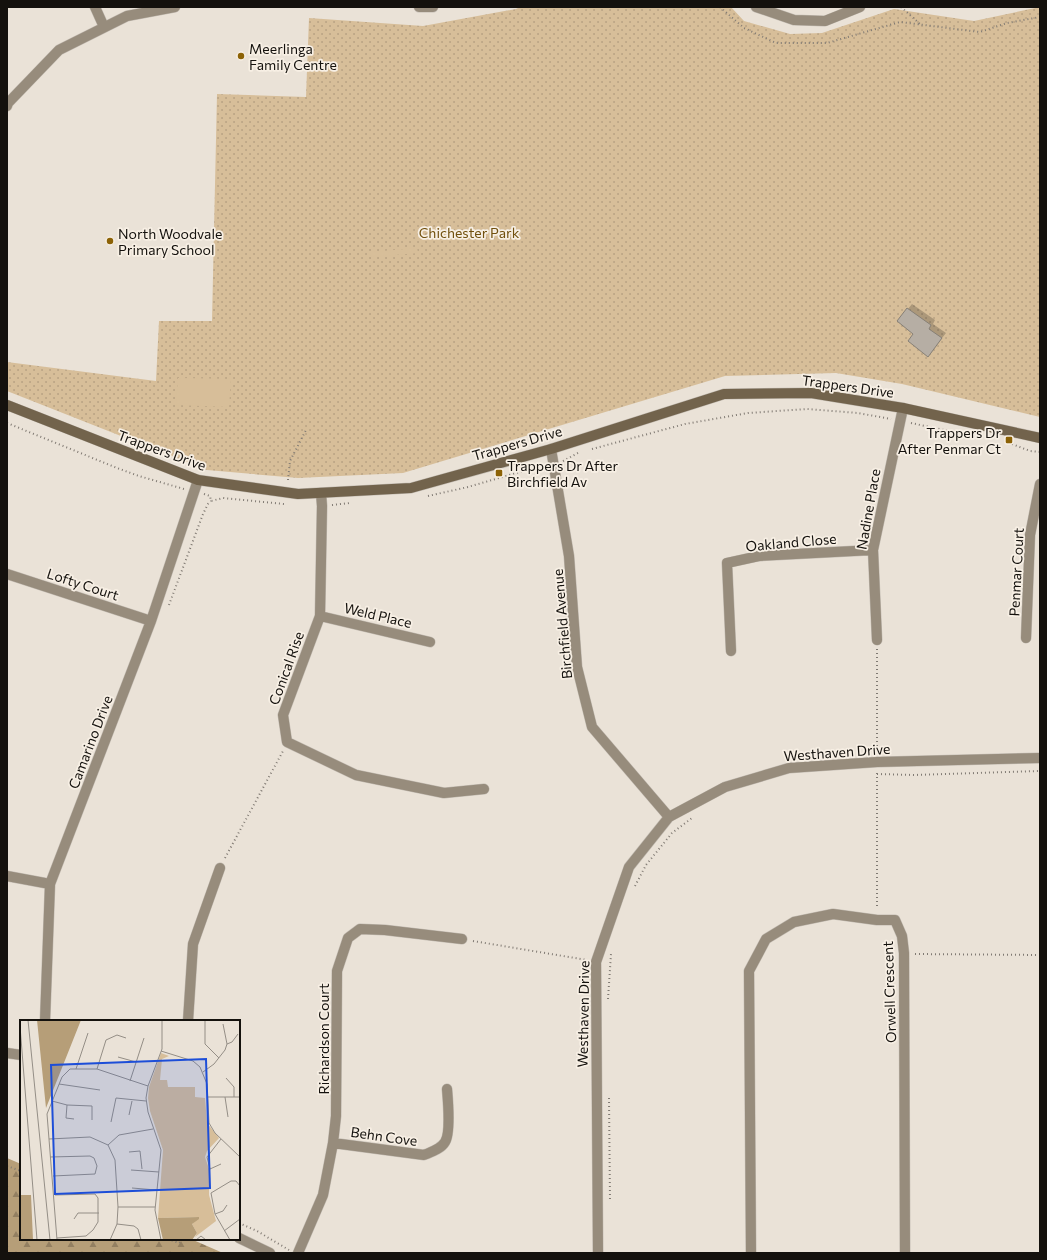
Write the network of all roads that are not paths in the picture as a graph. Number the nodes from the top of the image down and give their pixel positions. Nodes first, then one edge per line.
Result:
1 (95, 7) edge
2 (175, 7) edge
3 (419, 7) edge
4 (433, 7) edge
5 (756, 7) edge
6 (860, 7) edge
7 (104, 27) junction
8 (7, 106) edge
9 (7, 405) edge
10 (903, 408) junction
11 (1040, 438) edge
12 (551, 449) junction
13 (198, 480) junction
14 (1040, 484) edge
15 (321, 493) junction
16 (873, 550) junction
17 (7, 574) edge
18 (320, 616) junction
19 (151, 621) junction
20 (1026, 638) dead end
21 (877, 640) road end
22 (430, 642) dead end
23 (731, 651) dead end
24 (1040, 758) edge
25 (484, 789) dead end
26 (669, 817) junction
27 (220, 868) road end
28 (7, 876) edge
29 (50, 884) junction
30 (462, 939) road end
31 (44, 1020) edge
32 (188, 1020) edge
33 (7, 1053) edge
34 (20, 1055) edge
35 (447, 1089) dead end
36 (333, 1143) junction
37 (240, 1238) edge
38 (270, 1253) edge
39 (298, 1253) edge
40 (598, 1253) edge
41 (751, 1253) edge
42 (905, 1253) edge

1 - 7 street
2 - 7 street
3 - 4 street
5 - 6 street
7 - 8 street
9 - 13 main road, Trappers Drive
10 - 11 main road, Trappers Drive
10 - 12 main road, Trappers Drive
10 - 16 street, Nadine Place
12 - 15 main road, Trappers Drive
12 - 26 street, Birchfield Avenue
13 - 15 main road, Trappers Drive
13 - 19 street, Camarino Drive
14 - 20 street, Penmar Court
15 - 18 street, Conical Rise
16 - 21 street, Nadine Place
16 - 23 street, Oakland Close
17 - 19 street, Lofty Court
18 - 22 street, Weld Place
18 - 25 street, Conical Rise
19 - 29 street, Camarino Drive
24 - 26 street, Westhaven Drive
26 - 40 street, Westhaven Drive
27 - 32 street
28 - 29 street
29 - 31 street, Camarino Drive
30 - 36 street, Richardson Court
33 - 34 street
35 - 36 street, Behn Cove
36 - 39 street, Richardson Court
37 - 38 street
41 - 42 street, Orwell Crescent

